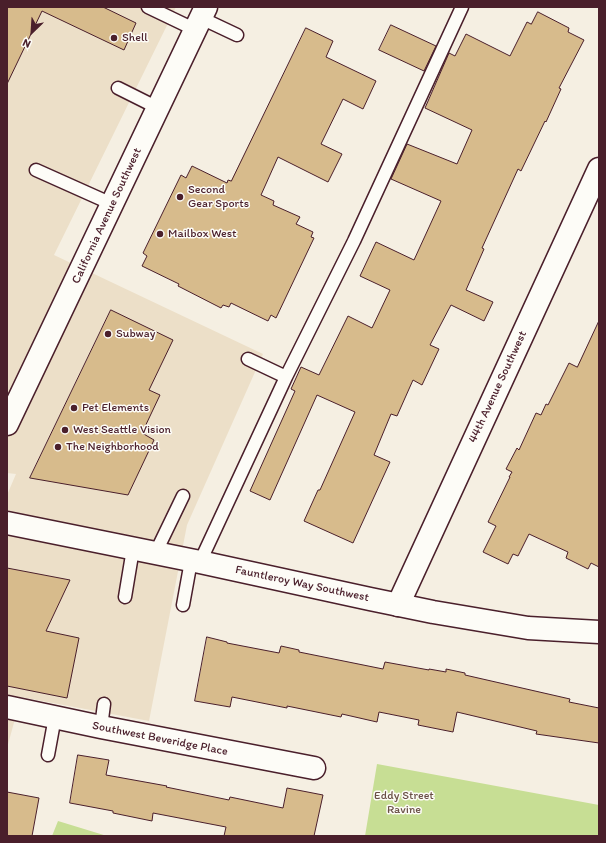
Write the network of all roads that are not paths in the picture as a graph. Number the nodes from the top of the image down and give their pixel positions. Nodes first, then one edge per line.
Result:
1 (148, 7) edge
2 (462, 7) edge
3 (201, 18) edge
4 (237, 35) dead end
5 (118, 88) dead end
6 (158, 108) junction
7 (599, 169) edge
8 (36, 170) dead end
9 (112, 204) junction
10 (248, 359) dead end
11 (286, 377) junction
12 (7, 424) edge
13 (183, 496) dead end
14 (7, 523) edge
15 (133, 549) junction
16 (155, 554) junction
17 (195, 562) junction
18 (125, 597) dead end
19 (183, 605) dead end
20 (398, 605) junction
21 (598, 629) edge
22 (104, 704) dead end
23 (7, 707) edge
24 (55, 717) junction
25 (101, 728) junction
26 (48, 755) dead end
27 (314, 768) dead end

1 - 3 lane
2 - 11 lane
3 - 4 lane
3 - 6 main road, California Avenue Southwest
5 - 6 lane
6 - 9 main road, California Avenue Southwest
7 - 20 main road, 44th Avenue Southwest
8 - 9 lane
9 - 12 main road, California Avenue Southwest
10 - 11 lane
11 - 17 lane
13 - 16 lane
14 - 15 main road, Fauntleroy Way Southwest
15 - 16 main road, Fauntleroy Way Southwest
15 - 18 lane
16 - 17 main road, Fauntleroy Way Southwest
17 - 19 lane
17 - 20 main road, Fauntleroy Way Southwest
20 - 21 main road, Fauntleroy Way Southwest
22 - 25 lane
23 - 24 main road, Southwest Beveridge Place
24 - 25 main road, Southwest Beveridge Place
24 - 26 lane
25 - 27 main road, Southwest Beveridge Place

